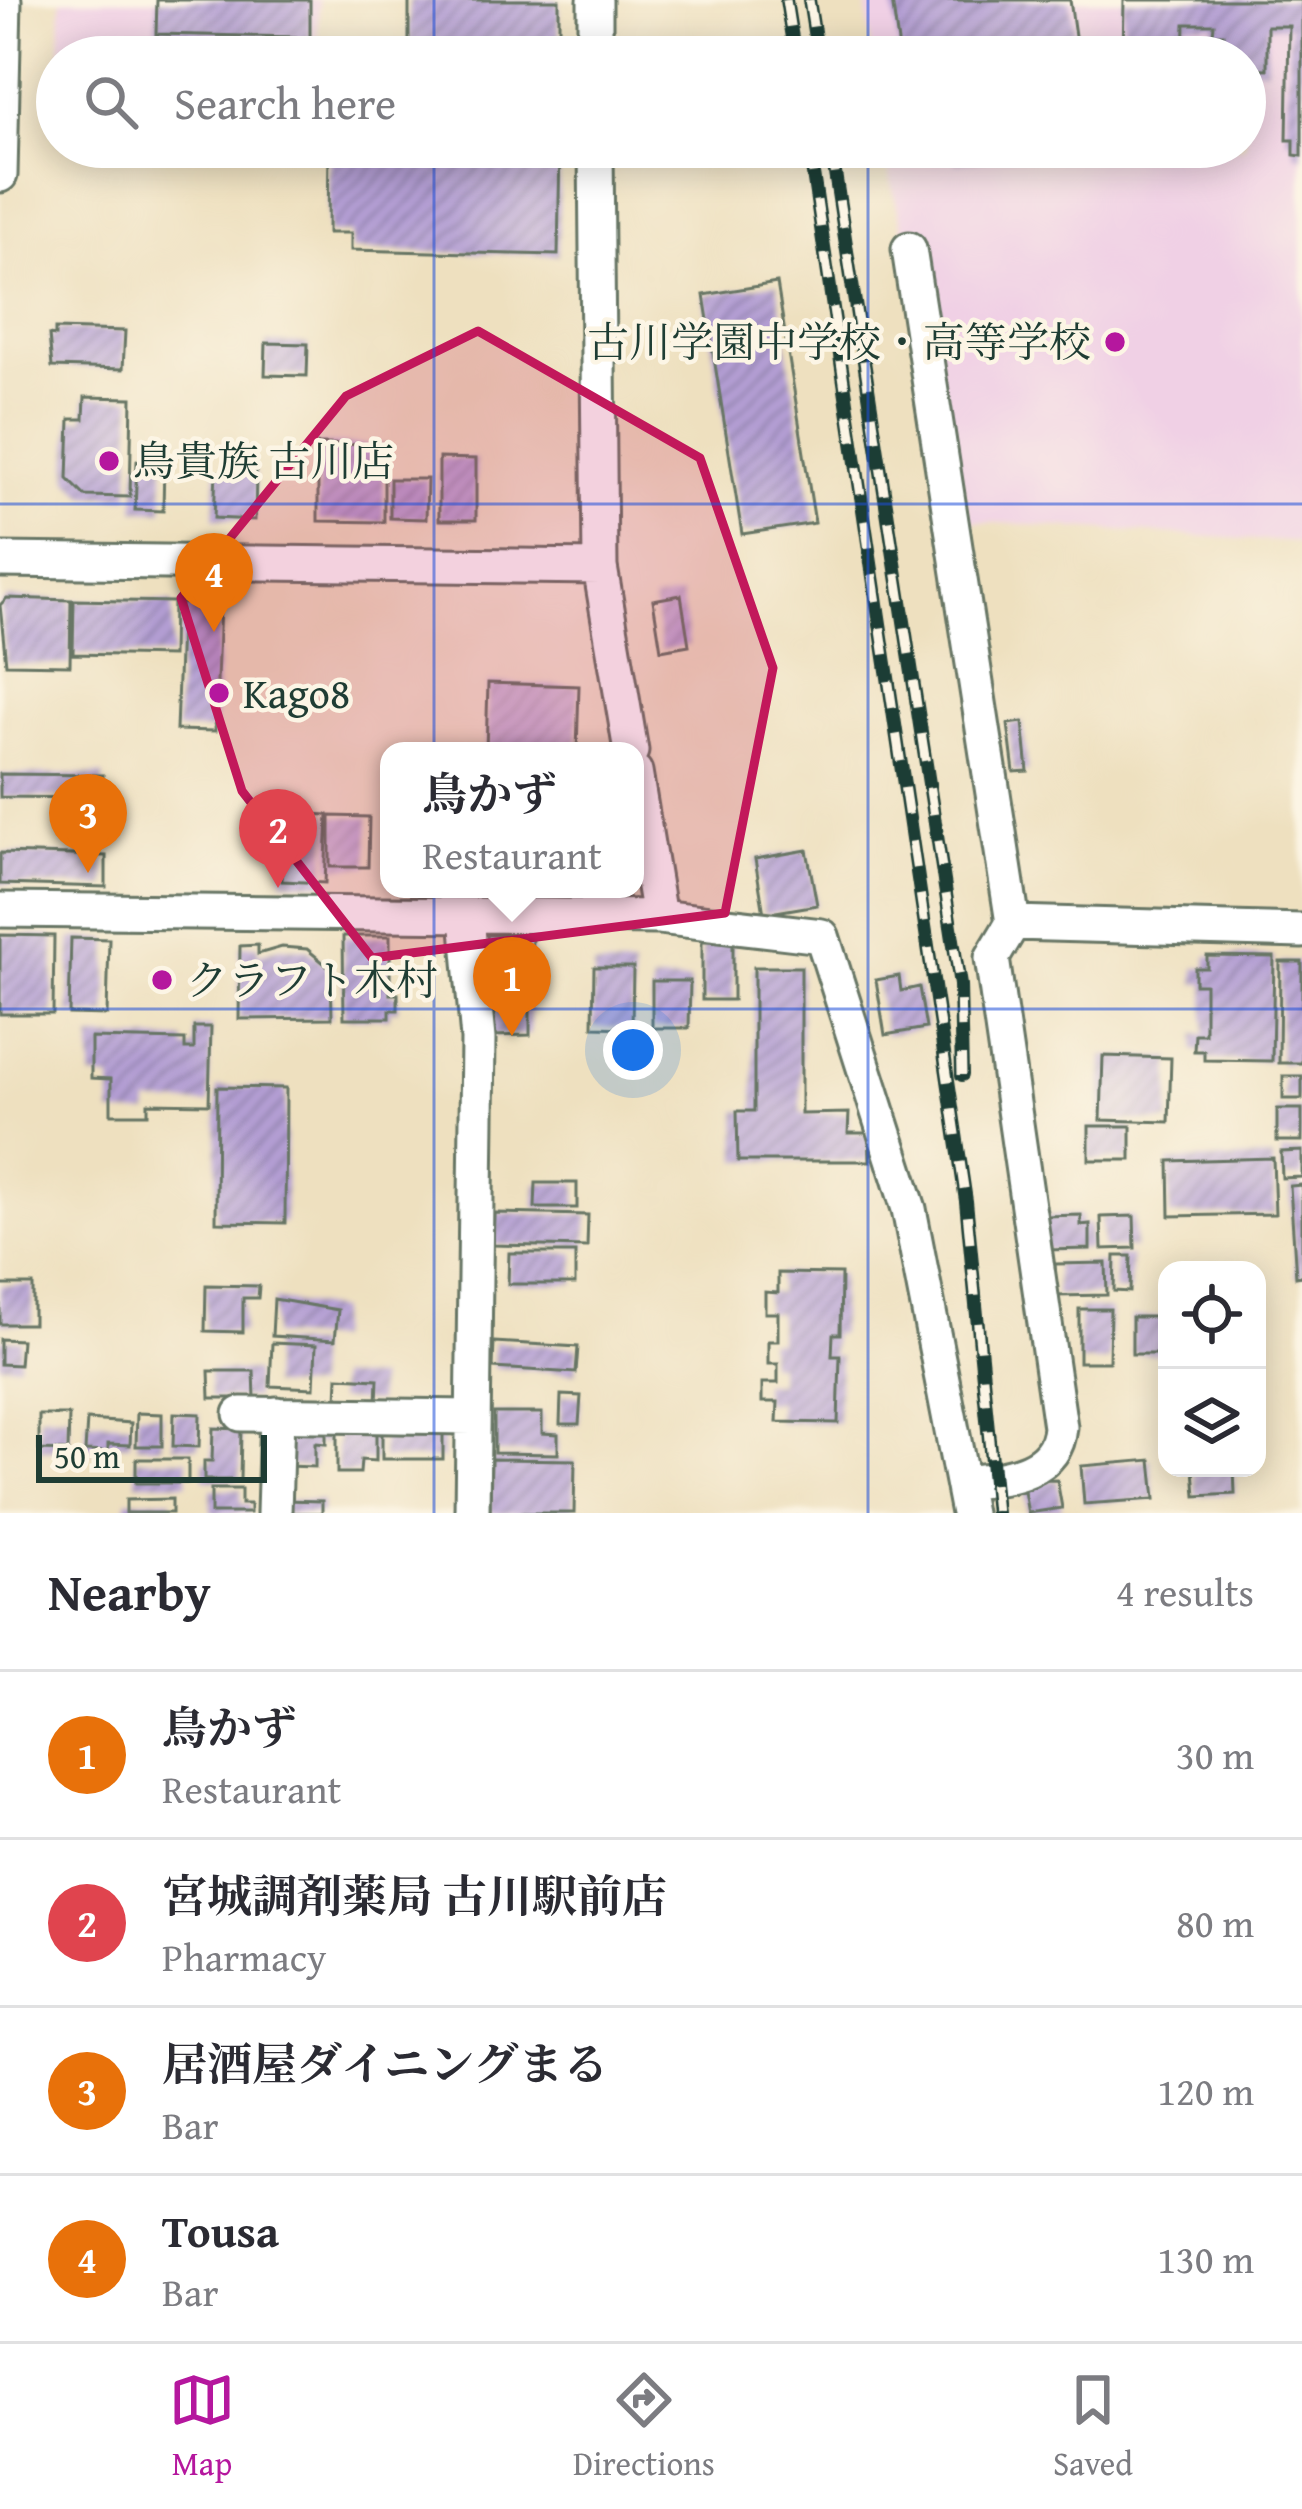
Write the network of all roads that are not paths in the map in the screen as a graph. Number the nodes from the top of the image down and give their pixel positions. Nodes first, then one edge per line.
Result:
1 (4, 0) edge
2 (595, 0) edge
3 (595, 36) edge
4 (596, 168) edge
5 (0, 175) edge
6 (909, 249) dead end
7 (0, 560) edge
8 (600, 567) junction
9 (630, 742) edge
10 (644, 826) edge
11 (0, 910) edge
12 (659, 916) junction
13 (467, 917) junction
14 (1012, 923) junction
15 (1302, 931) edge
16 (242, 1414) dead end
17 (277, 1414) junction
18 (472, 1417) junction
19 (965, 1498) edge
20 (274, 1513) edge
21 (472, 1513) edge

1 - 5 street
2 - 3 street
4 - 8 street
6 - 14 street
7 - 8 street
8 - 9 street
10 - 12 street
11 - 13 street
12 - 13 street
12 - 19 street
13 - 18 street
14 - 15 street
14 - 19 street
16 - 17 street
17 - 18 street
17 - 20 street
18 - 21 street

